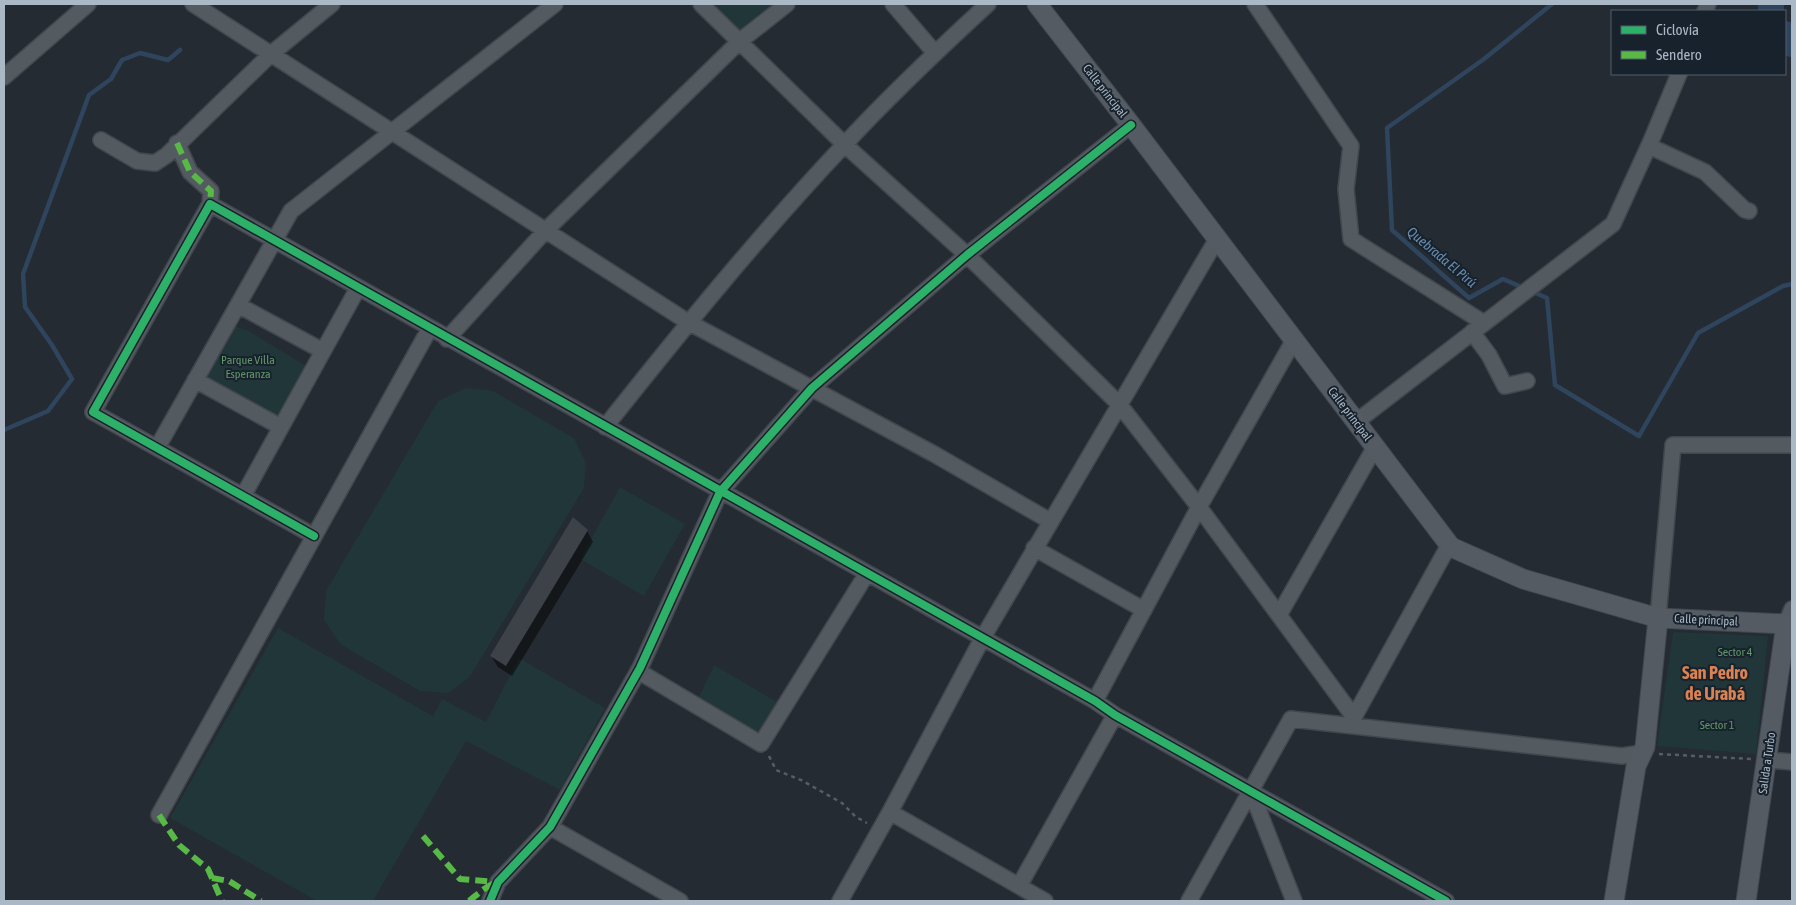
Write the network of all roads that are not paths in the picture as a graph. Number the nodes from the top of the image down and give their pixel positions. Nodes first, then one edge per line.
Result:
1 (88, 4) edge
2 (193, 4) edge
3 (332, 4) edge
4 (555, 4) edge
5 (701, 4) edge
6 (787, 4) edge
7 (893, 4) edge
8 (988, 4) edge
9 (1037, 4) edge
10 (1255, 4) edge
11 (740, 41) junction
12 (935, 53) junction
13 (271, 54) junction
14 (1679, 75) edge
15 (4, 77) edge
16 (1132, 125) junction
17 (393, 132) junction
18 (101, 140) dead end
19 (177, 143) junction
20 (844, 144) junction
21 (1649, 146) junction
22 (210, 204) junction
23 (1749, 211) dead end
24 (546, 230) junction
25 (1217, 239) junction
26 (274, 241) junction
27 (967, 255) junction
28 (358, 288) junction
29 (238, 305) junction
30 (688, 322) junction
31 (1478, 327) junction
32 (430, 328) junction
33 (447, 339) junction
34 (1294, 340) junction
35 (323, 352) junction
36 (195, 380) junction
37 (1527, 381) dead end
38 (812, 388) junction
39 (1119, 404) junction
40 (1356, 422) junction
41 (281, 427) junction
42 (605, 427) junction
43 (1792, 445) edge
44 (1375, 447) junction
45 (157, 448) junction
46 (720, 492) junction
47 (243, 496) junction
48 (1199, 507) junction
49 (1050, 521) junction
50 (314, 536) junction
51 (1449, 545) junction
52 (1034, 548) junction
53 (866, 574) junction
54 (1144, 610) junction
55 (1279, 615) junction
56 (1658, 618) junction
57 (1790, 619) edge
58 (982, 639) junction
59 (638, 671) junction
60 (1095, 701) junction
61 (1115, 715) junction
62 (1354, 722) junction
63 (1642, 753) junction
64 (1768, 760) junction
65 (1792, 762) edge
66 (1251, 791) junction
67 (890, 812) junction
68 (159, 815) dead end
69 (550, 827) junction
70 (1019, 886) junction
71 (490, 901) edge
72 (680, 901) edge
73 (840, 901) edge
74 (1045, 901) edge
75 (1189, 901) edge
76 (1294, 901) edge
77 (1446, 901) edge
78 (1614, 901) edge
79 (1746, 901) edge

1 - 15 street
2 - 13 street
3 - 13 street
4 - 17 street
5 - 11 street
6 - 11 street
7 - 12 street
8 - 12 street
9 - 16 main road, Calle principal
10 - 31 street
11 - 20 street
11 - 24 street
12 - 20 street
13 - 17 street
13 - 19 street
14 - 21 street
16 - 25 main road, Calle principal
16 - 27 street
17 - 24 street
17 - 26 street
18 - 19 street
19 - 22 street
20 - 27 street
20 - 30 street
21 - 23 street
21 - 31 street
22 - 26 street
22 - 45 street
24 - 30 street
24 - 33 street
25 - 34 main road, Calle principal
25 - 39 street
26 - 28 street
26 - 29 street
27 - 38 street
27 - 39 street
28 - 32 street
28 - 35 street
29 - 35 street
29 - 36 street
30 - 38 street
30 - 42 street
31 - 37 street
31 - 40 street
32 - 33 street
32 - 50 street
33 - 42 street
34 - 40 main road, Calle principal
34 - 48 street
35 - 41 street
36 - 41 street
36 - 45 street
38 - 46 street
38 - 49 street
39 - 48 street
39 - 49 street
40 - 44 main road, Calle principal
41 - 47 street
42 - 46 street
43 - 56 street
44 - 51 main road, Calle principal
44 - 55 street
45 - 47 street
46 - 53 street
46 - 59 street
47 - 50 street
48 - 54 street
48 - 55 street
49 - 52 street
50 - 68 street
51 - 56 main road, Calle principal
51 - 62 street
52 - 54 street
52 - 58 street
53 - 58 street
53 - 59 street
54 - 60 street
55 - 62 street
56 - 57 main road, Calle principal
56 - 63 main road
57 - 64 main road, Salida a Turbo
58 - 60 street
58 - 67 street
59 - 69 street
60 - 61 street
61 - 66 street
61 - 70 street
62 - 63 street
62 - 66 street
63 - 78 main road
64 - 65 street
64 - 79 main road, Salida a Turbo
66 - 75 street
66 - 76 street
66 - 77 street
67 - 70 street
67 - 73 street
69 - 71 street
69 - 72 street
70 - 74 street

